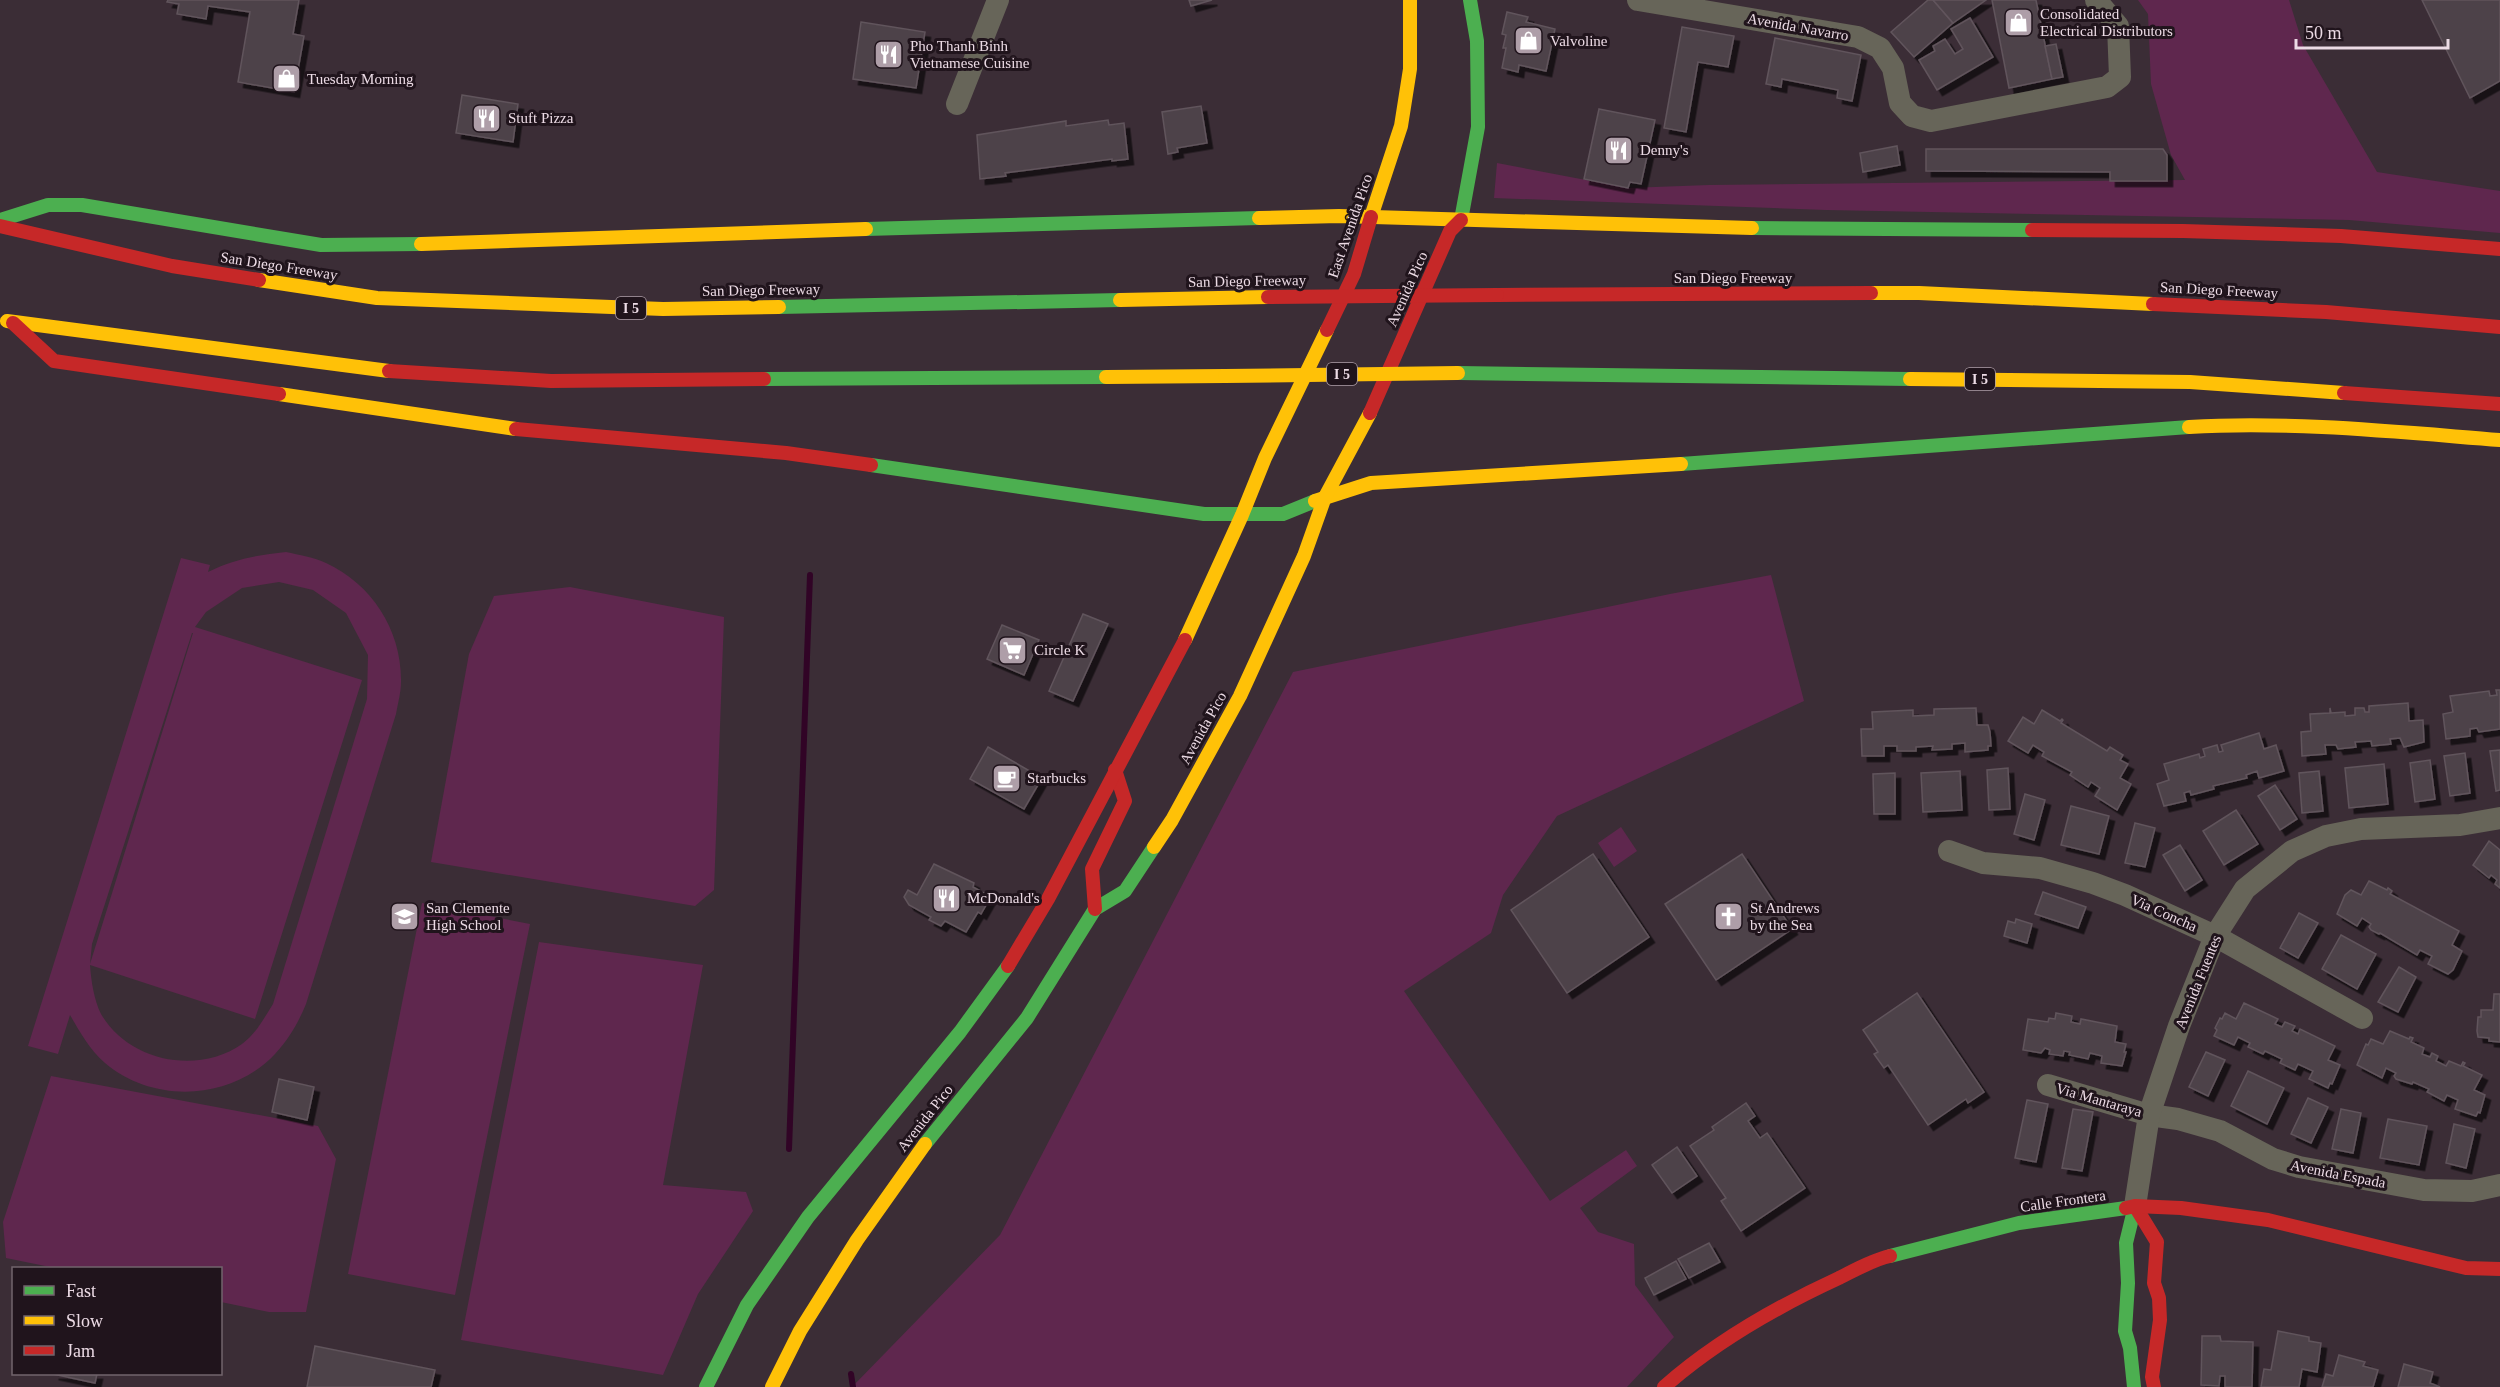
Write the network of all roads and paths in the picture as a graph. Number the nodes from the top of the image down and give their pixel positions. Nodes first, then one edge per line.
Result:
1 (998, 0) edge
2 (1410, 0) edge
3 (1470, 0) edge
4 (1638, 0) edge
5 (2096, 0) edge
6 (957, 104) dead end
7 (1371, 217) junction
8 (0, 220) edge
9 (1461, 220) junction
10 (0, 226) edge
11 (2500, 249) edge
12 (6, 321) edge
13 (2500, 327) edge
14 (2500, 404) edge
15 (2500, 440) edge
16 (1325, 497) junction
17 (1242, 515) junction
18 (1115, 770) junction
19 (2500, 818) edge
20 (1949, 851) dead end
21 (1095, 909) junction
22 (2215, 936) junction
23 (1022, 1001) dead end
24 (1027, 1018) junction
25 (2362, 1018) dead end
26 (2048, 1085) dead end
27 (2149, 1115) junction
28 (2500, 1185) edge
29 (2136, 1206) junction
30 (2500, 1269) edge
31 (2139, 1295) junction
32 (2111, 1300) dead end
33 (2157, 1347) junction
34 (2130, 1348) junction
35 (2116, 1356) dead end
36 (706, 1387) edge
37 (772, 1387) edge
38 (1664, 1387) edge
39 (2134, 1387) edge
40 (2154, 1387) edge

1 - 6 street
2 - 7 main road, East Avenida Pico
3 - 9 main road, Avenida Pico
4 - 5 street, Avenida Navarro
7 - 8 main road
7 - 9 main road
7 - 17 main road, East Avenida Pico
9 - 11 main road
9 - 16 main road, Avenida Pico
10 - 13 main road, San Diego Freeway / I 5, bridge
12 - 14 main road, I 5, bridge
12 - 17 main road
15 - 16 main road
16 - 17 main road
16 - 21 main road, Avenida Pico
17 - 18 main road, Avenida Pico
18 - 21 main road
18 - 36 main road, Avenida Pico
19 - 22 street, Avenida Fuentes
20 - 22 street, Via Concha
21 - 24 main road, Avenida Pico
22 - 25 street, Via Concha
22 - 27 street, Avenida Fuentes
23 - 24 main road
24 - 37 main road, Avenida Pico
26 - 27 street, Via Mantaraya
27 - 28 street, Avenida Espada
27 - 29 street, Avenida Fuentes
29 - 30 main road, Calle Frontera
29 - 31 main road
29 - 31 main road
29 - 38 main road, Calle Frontera
31 - 32 main road
31 - 33 main road
31 - 34 main road
33 - 34 main road
33 - 40 main road
34 - 35 main road
34 - 39 main road

